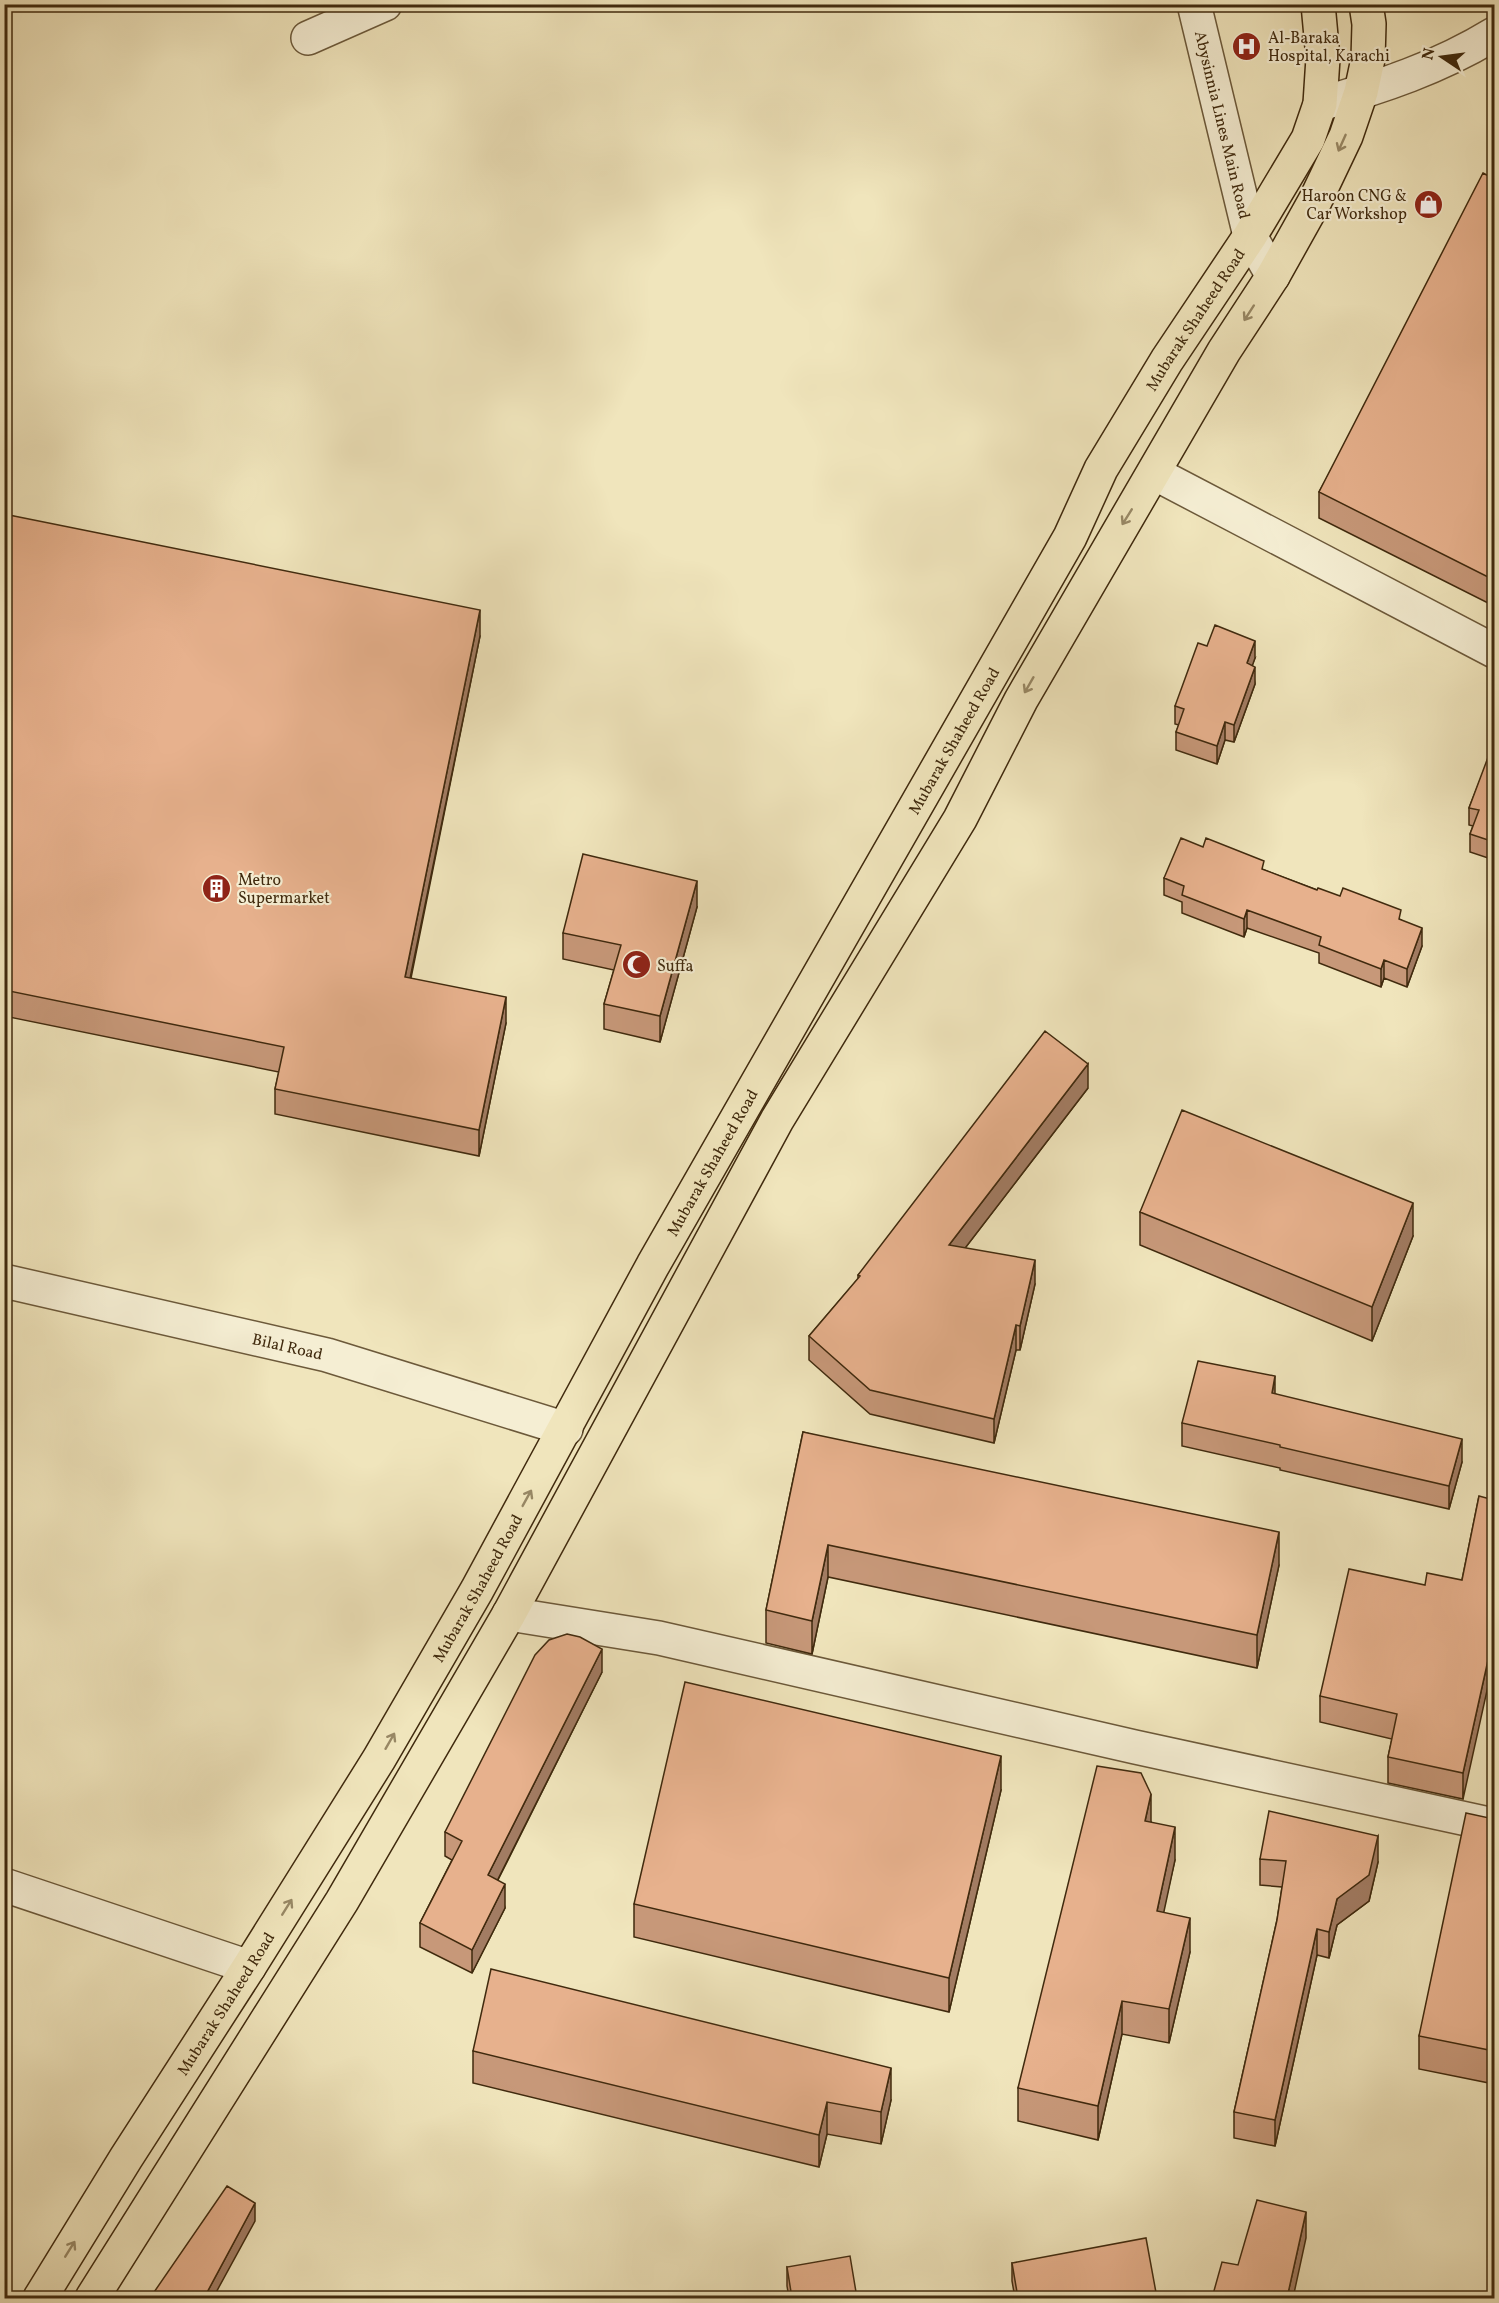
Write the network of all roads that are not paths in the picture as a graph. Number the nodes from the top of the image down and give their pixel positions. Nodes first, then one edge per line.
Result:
1 (385, 4) edge
2 (1194, 4) edge
3 (1318, 4) edge
4 (1366, 4) edge
5 (1494, 34) edge
6 (308, 38) dead end
7 (1361, 92) junction
8 (1320, 104) junction
9 (1250, 236) junction
10 (1273, 276) junction
11 (1154, 473) junction
12 (1494, 651) edge
13 (4, 1281) edge
14 (566, 1429) junction
15 (510, 1614) junction
16 (1494, 1825) edge
17 (4, 1885) edge
18 (249, 1967) junction
19 (39, 2298) edge
20 (92, 2298) edge

1 - 6 street
2 - 9 street, Abysinnia Lines Main Road
3 - 8 main road, Mubarak Shaheed Road
4 - 7 main road
5 - 7 street
7 - 8 street
7 -> 10 main road
8 - 9 main road, Mubarak Shaheed Road
9 - 10 street, Abysinnia Lines Main Road
9 - 14 main road, Mubarak Shaheed Road
10 -> 11 main road
11 - 12 street
11 -> 15 main road
13 - 14 street, Bilal Road
18 -> 14 main road, Mubarak Shaheed Road
15 - 16 street
15 - 20 main road
17 - 18 street
19 -> 18 main road, Mubarak Shaheed Road

